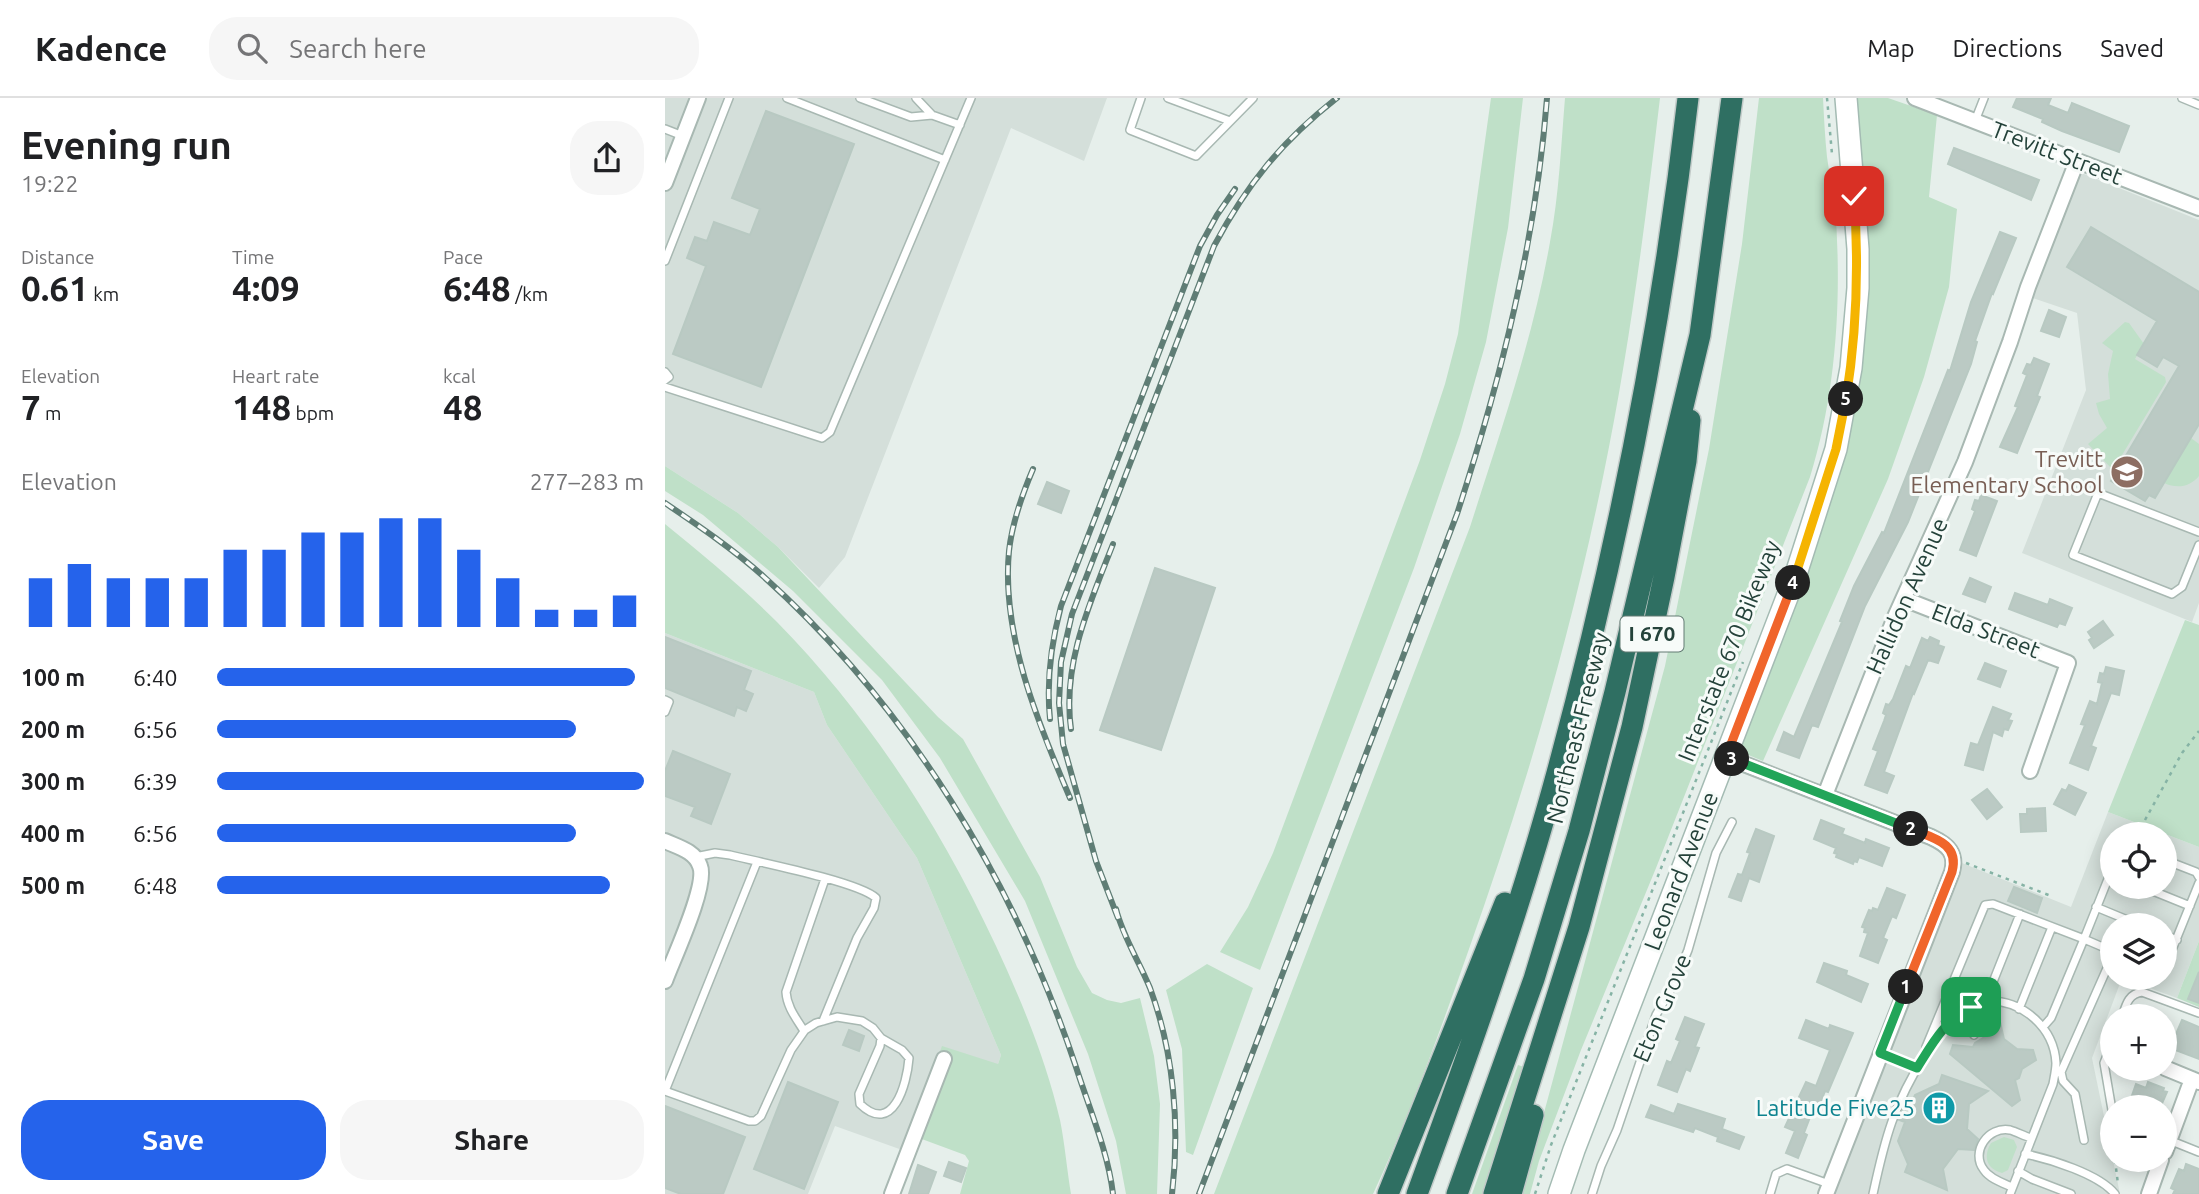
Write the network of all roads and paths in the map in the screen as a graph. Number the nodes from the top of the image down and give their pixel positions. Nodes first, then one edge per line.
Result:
1 (698, 98) edge
2 (729, 98) edge
3 (786, 98) edge
4 (860, 98) edge
5 (916, 98) edge
6 (971, 98) edge
7 (1141, 98) edge
8 (1168, 98) edge
9 (1253, 98) edge
10 (1688, 98) edge
11 (1732, 98) edge
12 (1827, 98) edge
13 (1846, 98) edge
14 (1915, 98) edge
15 (1984, 98) edge
16 (2182, 98) edge
17 (2199, 105) edge
18 (932, 116) junction
19 (1230, 121) junction
20 (1975, 121) junction
21 (960, 125) junction
22 (665, 129) edge
23 (683, 136) junction
24 (1832, 154) dead end
25 (945, 160) junction
26 (2077, 161) junction
27 (665, 183) edge
28 (2199, 208) edge
29 (665, 261) edge
30 (1699, 335) junction
31 (665, 372) edge
32 (665, 380) edge
33 (665, 387) edge
34 (2199, 532) edge
35 (2199, 545) edge
36 (1904, 599) junction
37 (1747, 652) dead end
38 (665, 700) edge
39 (665, 712) edge
40 (2199, 731) edge
41 (1726, 757) junction
42 (2030, 771) dead end
43 (1557, 774) junction
44 (1825, 795) junction
45 (2145, 820) dead end
46 (1731, 822) dead end
47 (665, 841) edge
48 (1953, 856) junction
49 (698, 862) junction
50 (757, 862) junction
51 (2177, 865) edge
52 (2199, 877) edge
53 (825, 879) junction
54 (2199, 883) edge
55 (2051, 896) dead end
56 (2101, 899) edge
57 (2173, 899) edge
58 (2190, 906) junction
59 (2097, 908) junction
60 (2110, 913) edge
61 (2020, 914) junction
62 (1579, 927) junction
63 (2052, 927) junction
64 (2084, 939) junction
65 (2177, 940) edge
66 (2100, 946) edge
67 (669, 958) edge
68 (665, 981) edge
69 (2100, 984) edge
70 (1986, 1002) junction
71 (2127, 1004) edge
72 (2175, 1004) edge
73 (2177, 1005) edge
74 (2019, 1009) junction
75 (2199, 1013) edge
76 (1959, 1014) junction
77 (823, 1021) junction
78 (2043, 1027) junction
79 (804, 1031) junction
80 (1974, 1035) dead end
81 (881, 1038) junction
82 (1880, 1053) junction
83 (944, 1059) dead end
84 (1917, 1068) junction
85 (2177, 1073) edge
86 (2196, 1080) edge
87 (665, 1091) edge
88 (2177, 1120) edge
89 (2031, 1138) junction
90 (2084, 1140) dead end
91 (2177, 1146) edge
92 (1574, 1150) junction
93 (2199, 1152) edge
94 (2025, 1154) junction
95 (2018, 1171) junction
96 (2116, 1172) edge
97 (2156, 1172) edge
98 (1827, 1189) edge
99 (2011, 1190) edge
100 (892, 1194) edge
101 (1388, 1194) edge
102 (1417, 1194) edge
103 (1457, 1194) edge
104 (1494, 1194) edge
105 (1511, 1194) edge
106 (1535, 1194) edge
107 (1552, 1194) edge
108 (1559, 1194) edge
109 (1592, 1194) edge
110 (1770, 1194) edge
111 (1871, 1194) edge
112 (2071, 1194) edge
113 (2118, 1194) edge
114 (2148, 1194) edge

1 - 23 street
2 - 29 lane
3 - 25 lane
4 - 18 lane
5 - 18 lane
6 - 21 lane
7 - 19 lane
8 - 19 lane
9 - 19 lane
10 - 43 highway, Northeast Freeway / I 670
11 - 30 highway, Northeast Freeway / I 670
12 - 24 path
13 - 41 street, Leonard Avenue
14 - 20 street, Trevitt Street
15 - 20 lane
16 - 17 lane
18 - 21 lane
20 - 26 street, Trevitt Street
21 - 25 lane
22 - 23 lane
23 - 27 street
25 - 33 lane
26 - 28 street, Trevitt Street
26 - 36 street, Hallidon Avenue
30 - 62 highway, I 670
30 - 103 highway, Northeast Freeway
31 - 32 lane
34 - 35 lane
36 - 42 street, Elda Street
36 - 44 street, Hallidon Avenue
37 - 106 path, Interstate 670 Bikeway
38 - 39 lane
40 - 45 path
41 - 44 street
41 - 92 street, Leonard Avenue
43 - 101 highway
43 - 102 highway, Northeast Freeway / I 670
44 - 48 street
46 - 109 lane, Eton Grove
47 - 49 street
48 - 55 path
48 - 82 street
49 - 50 lane
49 - 67 street
50 - 53 lane
50 - 87 lane
51 - 52 lane
53 - 77 lane
53 - 79 lane
54 - 58 lane
56 - 59 lane
57 - 58 lane
58 - 65 lane
59 - 60 lane
59 - 64 lane
61 - 63 lane
61 - 70 lane
61 - 84 lane
62 - 104 highway, I 670
62 - 105 highway
63 - 64 lane
63 - 74 lane
64 - 66 lane
64 - 78 lane
67 - 68 street
69 - 90 lane
70 - 74 lane
70 - 76 lane
71 - 72 lane
73 - 75 lane
74 - 78 lane
76 - 80 lane
76 - 84 lane
77 - 79 lane
77 - 81 lane
78 - 89 lane
79 - 87 lane
81 - 81 lane
82 - 84 lane
82 - 98 street
83 - 100 street
84 - 111 lane
85 - 86 street
86 - 88 street
89 - 94 lane
89 - 99 lane
91 - 93 lane
92 - 107 street, Leonard Avenue
92 - 108 street, Leonard Avenue
94 - 95 lane
94 - 113 lane
95 - 99 lane
95 - 112 lane
96 - 113 path
97 - 114 street
98 - 110 lane

